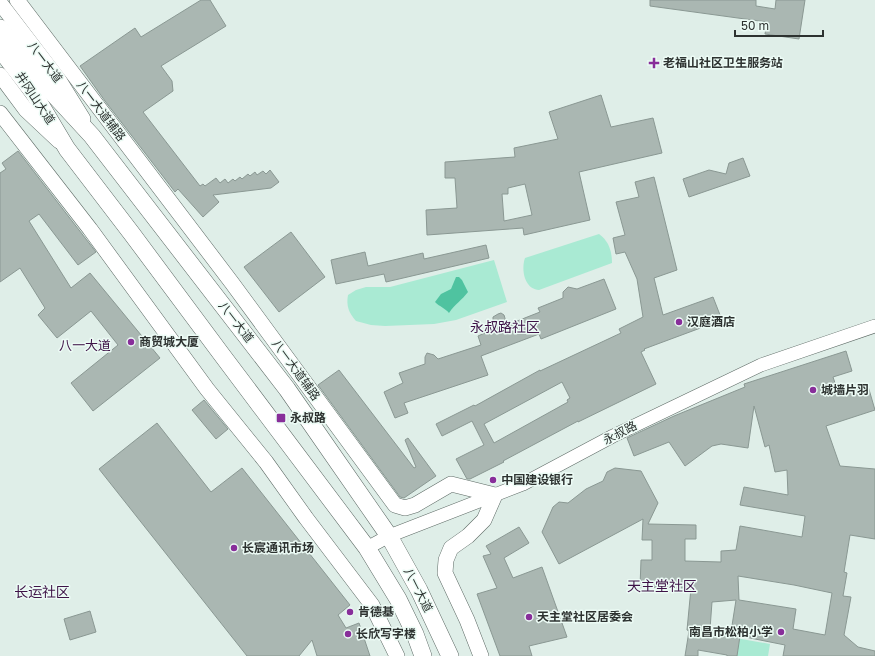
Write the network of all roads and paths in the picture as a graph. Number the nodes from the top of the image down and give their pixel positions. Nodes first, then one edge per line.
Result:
1 (17, 0) edge
2 (0, 3) edge
3 (0, 28) edge
4 (0, 49) edge
5 (0, 75) edge
6 (40, 89) junction
7 (0, 113) edge
8 (92, 136) junction
9 (67, 149) junction
10 (875, 326) edge
11 (495, 495) junction
12 (389, 536) junction
13 (367, 548) junction
14 (398, 656) edge
15 (423, 656) edge
16 (450, 656) edge
17 (481, 656) edge

1 - 11 main road, 八一大道辅路
2 - 8 main road, 八一大道
3 - 6 highway, 井冈山大道
4 - 6 highway, 井冈山大道
5 - 9 main road, 八一大道
6 - 8 highway, 井冈山大道
6 - 9 highway, 井冈山大道
7 - 14 main road
8 - 12 highway, 八一大道
9 - 13 highway, 八一大道
10 - 11 street, 永叔路
11 - 12 street, 永叔路
11 - 17 main road
12 - 13 street, 永叔路
12 - 16 highway, 八一大道
13 - 15 highway, 八一大道

